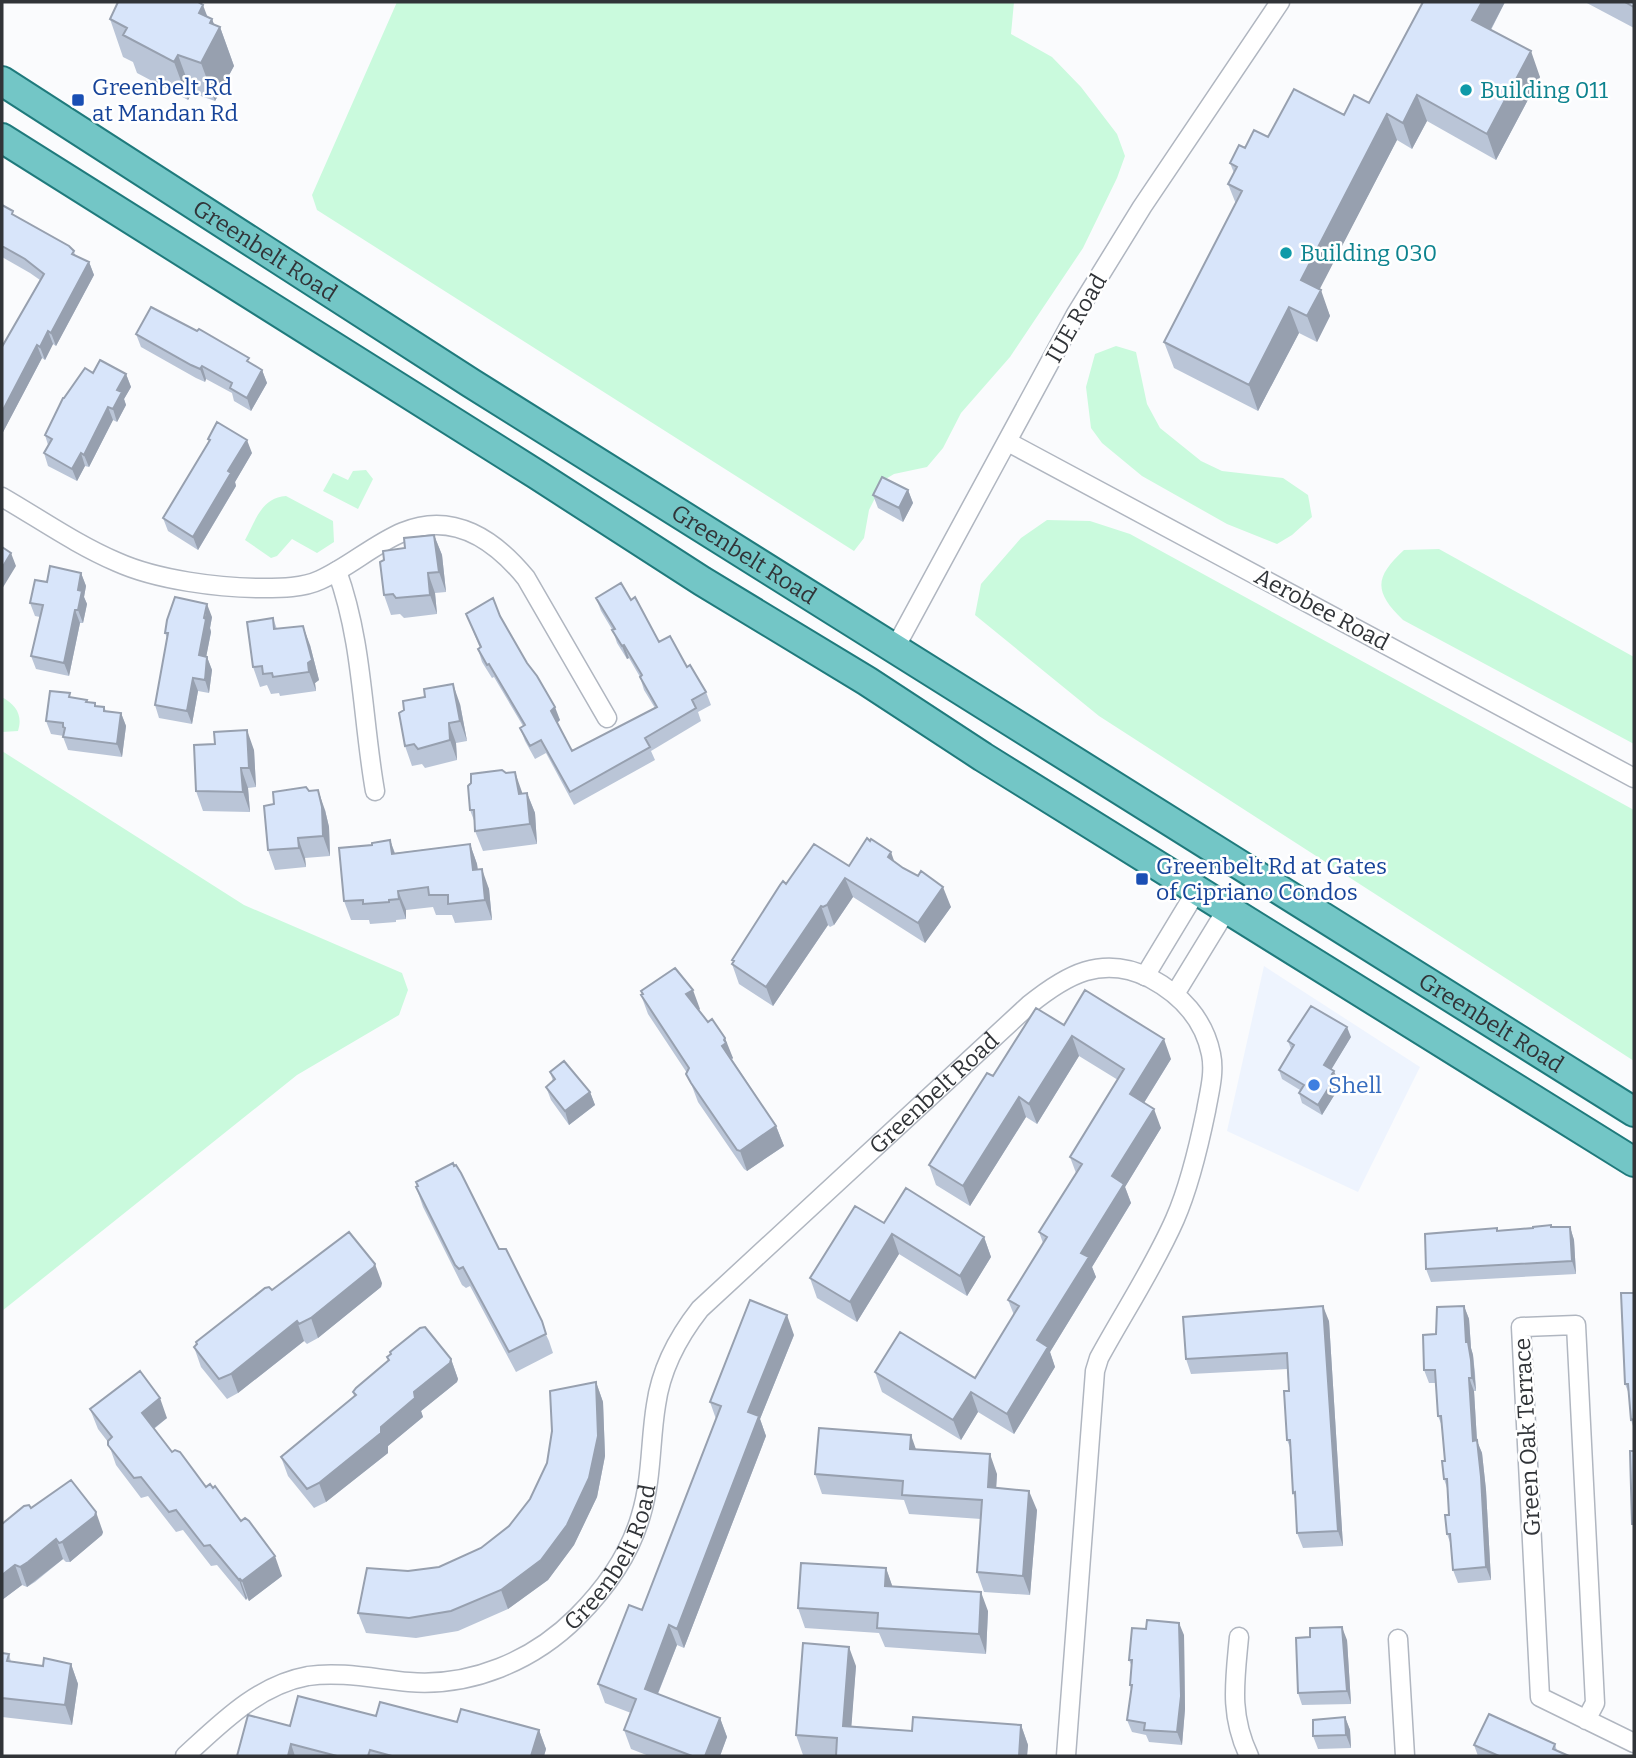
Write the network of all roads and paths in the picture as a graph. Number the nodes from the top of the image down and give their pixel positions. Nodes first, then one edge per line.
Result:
1 (1280, 2) edge
2 (2, 81) edge
3 (2, 138) edge
4 (1008, 442) junction
5 (2, 497) edge
6 (337, 571) junction
7 (895, 648) junction
8 (607, 718) dead end
9 (1634, 778) edge
10 (375, 791) dead end
11 (1197, 890) junction
12 (1227, 909) junction
13 (1145, 976) junction
14 (1175, 994) junction
15 (1634, 1112) edge
16 (1634, 1161) edge
17 (1239, 1637) dead end
18 (1398, 1639) dead end
19 (1586, 1720) junction
20 (1634, 1744) edge
21 (185, 1756) edge
22 (1066, 1756) edge
23 (1249, 1756) edge
24 (1405, 1756) edge

1 - 4 street, IUE Road
2 - 7 main road, Greenbelt Road
3 - 11 main road, Greenbelt Road
4 - 7 street, IUE Road
4 - 9 street, Aerobee Road
5 - 6 street
6 - 8 street
6 - 10 street
7 - 15 main road, Greenbelt Road
11 - 12 main road, Greenbelt Road
11 - 13 street
12 - 14 street
12 - 16 main road, Greenbelt Road
13 - 14 street, Greenbelt Road
13 - 21 street, Greenbelt Road
14 - 22 street, Greenbelt Road
17 - 23 street
18 - 24 street
19 - 19 street, Green Oak Terrace
19 - 20 street, Green Oak Terrace

